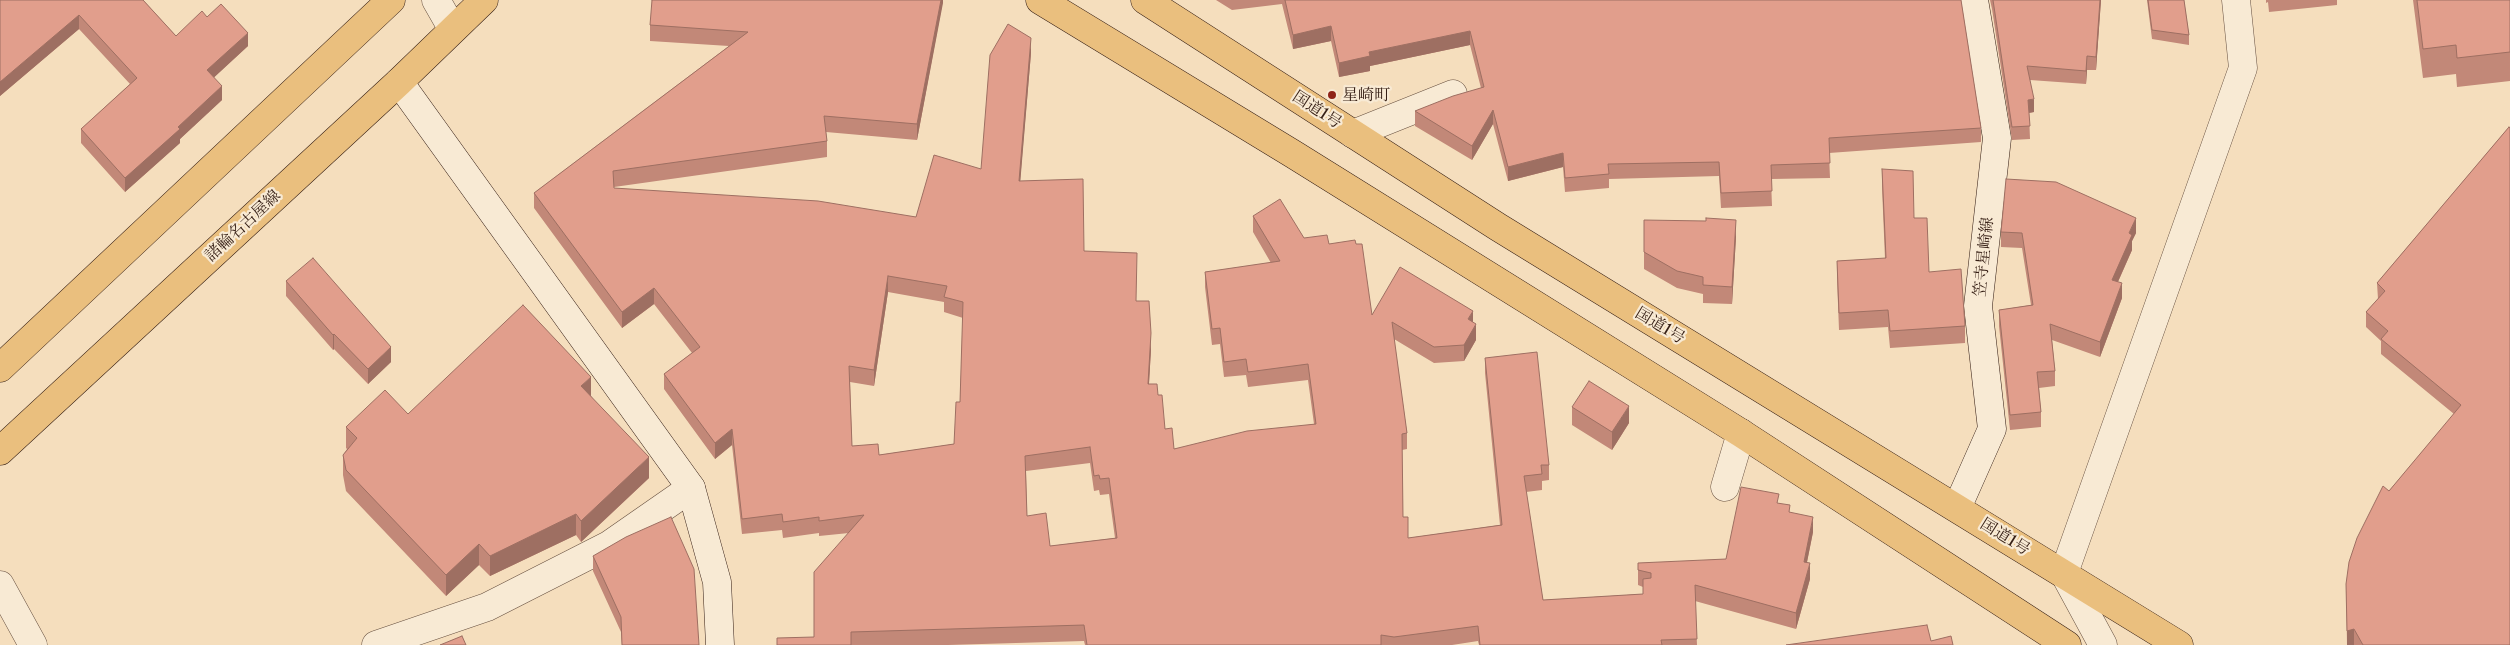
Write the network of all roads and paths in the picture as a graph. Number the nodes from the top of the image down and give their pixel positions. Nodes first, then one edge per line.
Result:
1 (391, 0) edge
2 (436, 0) edge
3 (484, 0) edge
4 (1040, 0) edge
5 (1145, 0) edge
6 (1974, 0) edge
7 (2236, 0) edge
8 (452, 28) junction
9 (399, 82) junction
10 (1454, 94) edge
11 (1353, 134) junction
12 (0, 368) edge
13 (1741, 432) junction
14 (0, 451) edge
15 (1725, 487) dead end
16 (691, 488) junction
17 (1957, 508) junction
18 (2064, 574) junction
19 (0, 585) edge
20 (33, 645) edge
21 (376, 645) edge
22 (720, 645) edge
23 (2067, 645) edge
24 (2103, 645) edge
25 (2179, 645) edge

1 - 12 main road
2 - 8 street
3 - 8 main road, 諸輪名古屋線
4 - 13 main road
5 - 11 main road, 国道1号
6 - 17 street, 笠寺星崎線
7 - 18 street
8 - 9 main road, 諸輪名古屋線
9 - 14 main road, 諸輪名古屋線
9 - 16 street
10 - 11 street
11 - 17 main road, 国道1号
13 - 15 street
13 - 23 main road
16 - 21 street
16 - 22 street
17 - 18 main road, 国道1号
18 - 24 street
18 - 25 main road, 国道1号
19 - 20 street

